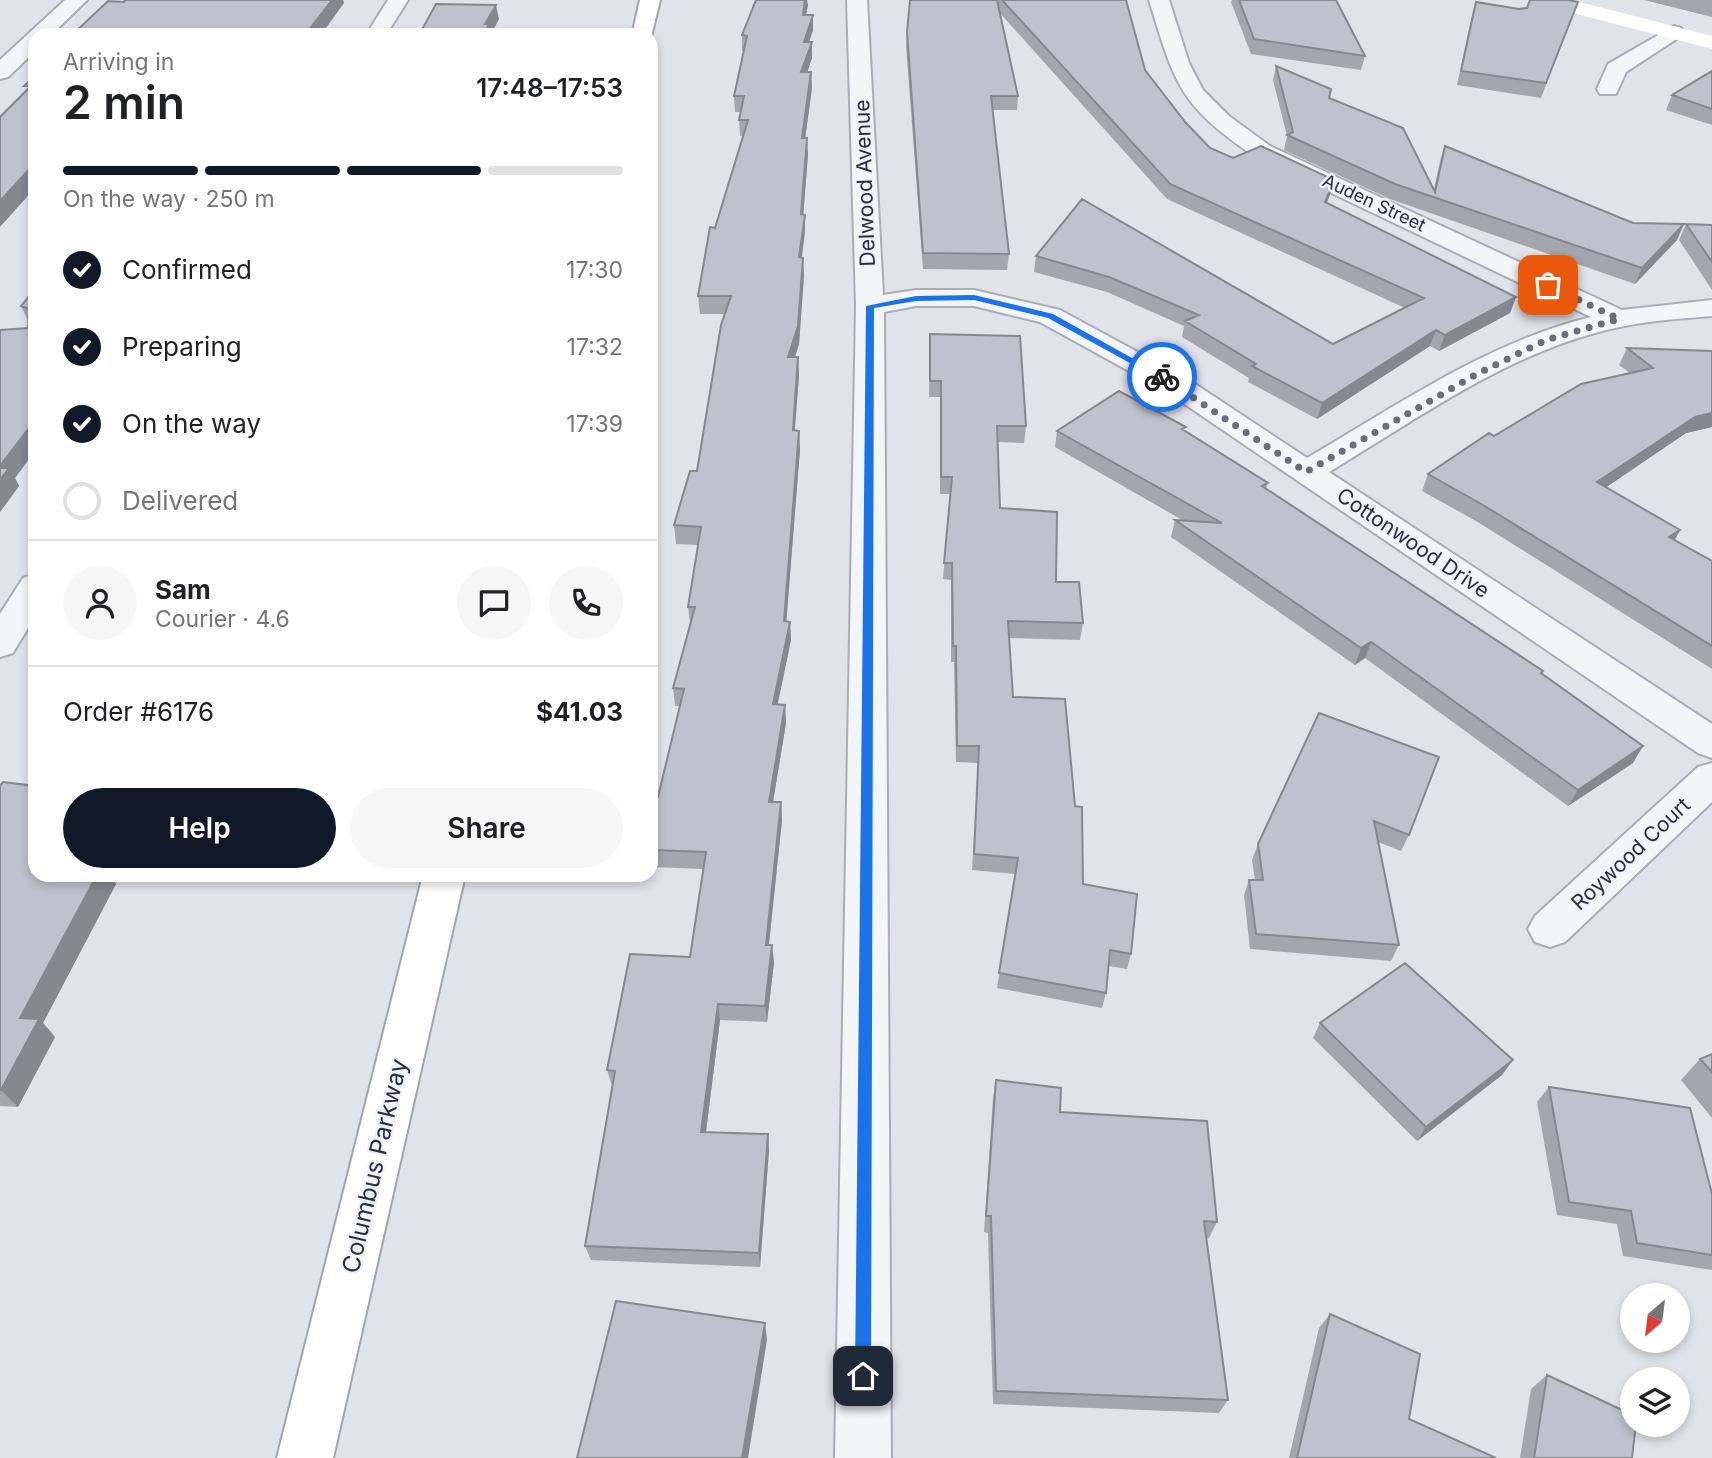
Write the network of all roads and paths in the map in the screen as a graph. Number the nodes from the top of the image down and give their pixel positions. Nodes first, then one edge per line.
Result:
1 (77, 0) edge
2 (398, 0) edge
3 (650, 0) edge
4 (857, 0) edge
5 (1159, 0) edge
6 (1545, 0) edge
7 (47, 28) edge
8 (380, 28) edge
9 (644, 28) edge
10 (1674, 32) junction
11 (1712, 43) edge
12 (28, 46) edge
13 (0, 72) edge
14 (1608, 89) dead end
15 (870, 306) junction
16 (1712, 307) edge
17 (1619, 319) junction
18 (1306, 472) junction
19 (28, 598) edge
20 (0, 644) edge
21 (1712, 743) edge
22 (1712, 778) edge
23 (442, 882) edge
24 (1550, 929) dead end
25 (306, 1458) edge
26 (863, 1458) edge

1 - 7 street
2 - 8 street
3 - 9 main road
4 - 15 street, Delwood Avenue
5 - 17 street, Auden Street
6 - 10 main road
10 - 11 main road
10 - 14 street
12 - 13 street
15 - 18 street, Cottonwood Drive
15 - 26 street, Delwood Avenue
16 - 17 street
17 - 18 street
18 - 21 street, Cottonwood Drive
19 - 20 street
22 - 24 street, Roywood Court
23 - 25 main road, Columbus Parkway

